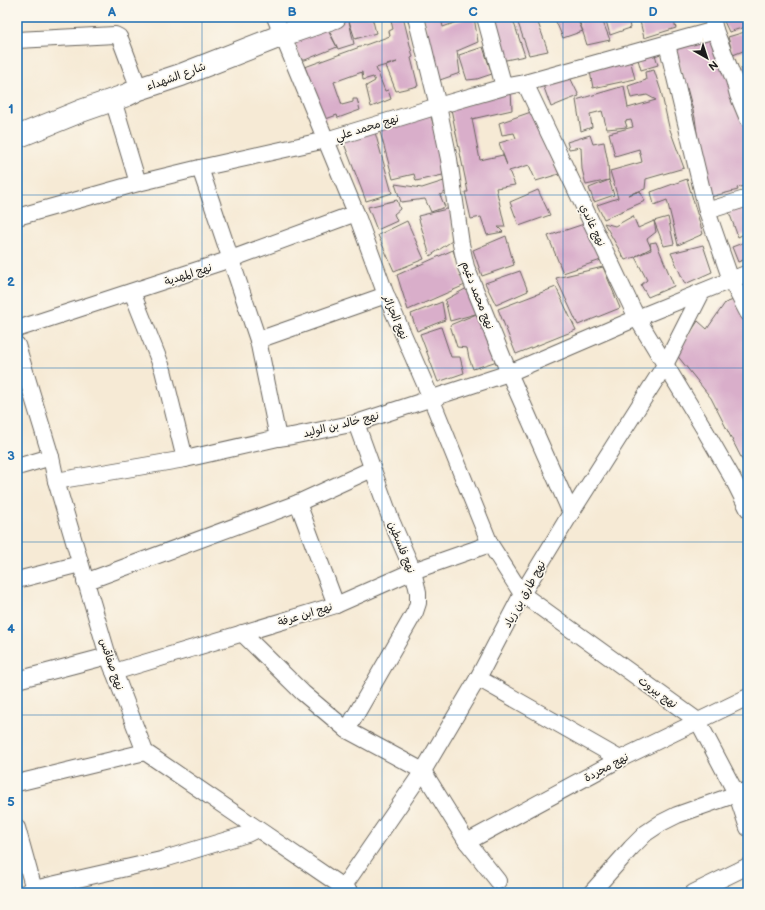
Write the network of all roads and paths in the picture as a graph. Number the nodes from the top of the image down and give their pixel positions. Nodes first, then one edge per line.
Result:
1 (335, 17) edge
2 (416, 17) edge
3 (485, 17) edge
4 (714, 24) edge
5 (279, 26) edge
6 (17, 40) edge
7 (667, 44) junction
8 (525, 82) junction
9 (504, 87) junction
10 (139, 89) junction
11 (743, 93) edge
12 (113, 100) junction
13 (438, 106) junction
14 (748, 119) edge
15 (17, 137) edge
16 (326, 140) junction
17 (200, 168) junction
18 (138, 184) junction
19 (748, 198) edge
20 (706, 211) junction
21 (356, 213) junction
22 (17, 217) edge
23 (232, 259) junction
24 (748, 273) edge
25 (731, 280) junction
26 (132, 292) junction
27 (702, 292) junction
28 (386, 295) junction
29 (748, 313) edge
30 (636, 318) junction
31 (17, 329) edge
32 (258, 340) junction
33 (18, 355) edge
34 (665, 366) junction
35 (509, 373) junction
36 (431, 398) junction
37 (356, 422) junction
38 (278, 438) junction
39 (51, 457) junction
40 (185, 459) junction
41 (17, 467) edge
42 (372, 469) junction
43 (56, 481) junction
44 (298, 503) junction
45 (748, 509) edge
46 (571, 513) junction
47 (490, 544) junction
48 (80, 564) junction
49 (413, 571) junction
50 (17, 580) edge
51 (86, 582) junction
52 (522, 594) junction
53 (336, 605) junction
54 (242, 633) junction
55 (108, 656) junction
56 (114, 672) junction
57 (478, 678) junction
58 (17, 680) edge
59 (748, 697) edge
60 (698, 721) junction
61 (347, 730) junction
62 (145, 752) junction
63 (620, 759) junction
64 (423, 771) junction
65 (17, 783) edge
66 (742, 792) edge
67 (17, 828) edge
68 (748, 828) edge
69 (257, 829) junction
70 (467, 842) junction
71 (748, 866) edge
72 (498, 881) dead end
73 (344, 891) edge
74 (31, 892) edge
75 (591, 893) edge
76 (693, 893) edge

1 - 5 main road, شارع الشهداء
2 - 13 street, نهج محمد دغيم
3 - 9 street
4 - 7 street, نهج محمد علي
4 - 11 street
5 - 10 main road, شارع الشهداء
5 - 16 street, نهج الجزائر
6 - 10 street
7 - 8 street, نهج محمد علي
7 - 20 street
8 - 9 street, نهج محمد علي
8 - 30 street, نهج غاندي
9 - 13 street, نهج محمد علي
10 - 12 main road, شارع الشهداء
11 - 14 street
12 - 15 main road, شارع الشهداء
12 - 18 street
13 - 16 street, نهج محمد علي
13 - 35 street, نهج محمد دغيم
16 - 17 street, نهج محمد علي
16 - 21 street, نهج الجزائر
17 - 18 street, نهج محمد علي
17 - 23 street
18 - 22 street, نهج محمد علي
19 - 20 street
20 - 25 street
21 - 23 street, نهج المهدية
21 - 28 street, نهج الجزائر
23 - 26 street, نهج المهدية
23 - 32 street
24 - 25 street, نهج خالد بن الوليد
25 - 27 street, نهج خالد بن الوليد
25 - 29 street
26 - 31 street, نهج المهدية
26 - 40 street
27 - 30 street, نهج خالد بن الوليد
27 - 34 street, نهج طارق بن زياد
28 - 32 street
28 - 36 street, نهج الجزائر
30 - 34 street, نهج غاندي
30 - 35 street, نهج خالد بن الوليد
32 - 38 street
33 - 39 street, نهج صفاقس
34 - 45 street, نهج غاندي
34 - 46 street, نهج طارق بن زياد
35 - 36 street, نهج خالد بن الوليد
35 - 46 street, نهج محمد دغيم
36 - 37 street, نهج خالد بن الوليد
36 - 47 street, نهج الجزائر
37 - 38 street, نهج خالد بن الوليد
37 - 42 street, نهج فلسطين
38 - 40 street, نهج خالد بن الوليد
39 - 41 street
39 - 43 street, نهج صفاقس
40 - 43 street, نهج خالد بن الوليد
42 - 44 street
42 - 49 street, نهج فلسطين
43 - 48 street, نهج صفاقس
44 - 51 street
44 - 53 street
46 - 52 street, نهج طارق بن زياد
47 - 49 street, نهج ابن عرفة
47 - 52 street, نهج الجزائر
48 - 50 street
48 - 51 street, نهج صفاقس
49 - 53 street, نهج ابن عرفة
49 - 61 street, نهج فلسطين
51 - 55 street, نهج صفاقس
52 - 57 street, نهج طارق بن زياد
52 - 60 street, نهج بيروت
53 - 54 street, نهج ابن عرفة
54 - 56 street, نهج ابن عرفة
54 - 61 street
55 - 56 street, نهج صفاقس
55 - 58 street
56 - 62 street, نهج صفاقس
57 - 63 street
57 - 64 street, نهج طارق بن زياد
59 - 60 street, نهج مجردة
60 - 63 street, نهج مجردة
60 - 66 street, نهج بيروت
61 - 64 street
62 - 65 street
62 - 69 street
63 - 70 street, نهج مجردة
64 - 70 street
64 - 73 street, نهج طارق بن زياد
66 - 68 street, نهج بيروت
66 - 75 street
67 - 74 street
69 - 73 street
69 - 74 street
70 - 72 street
71 - 76 street

